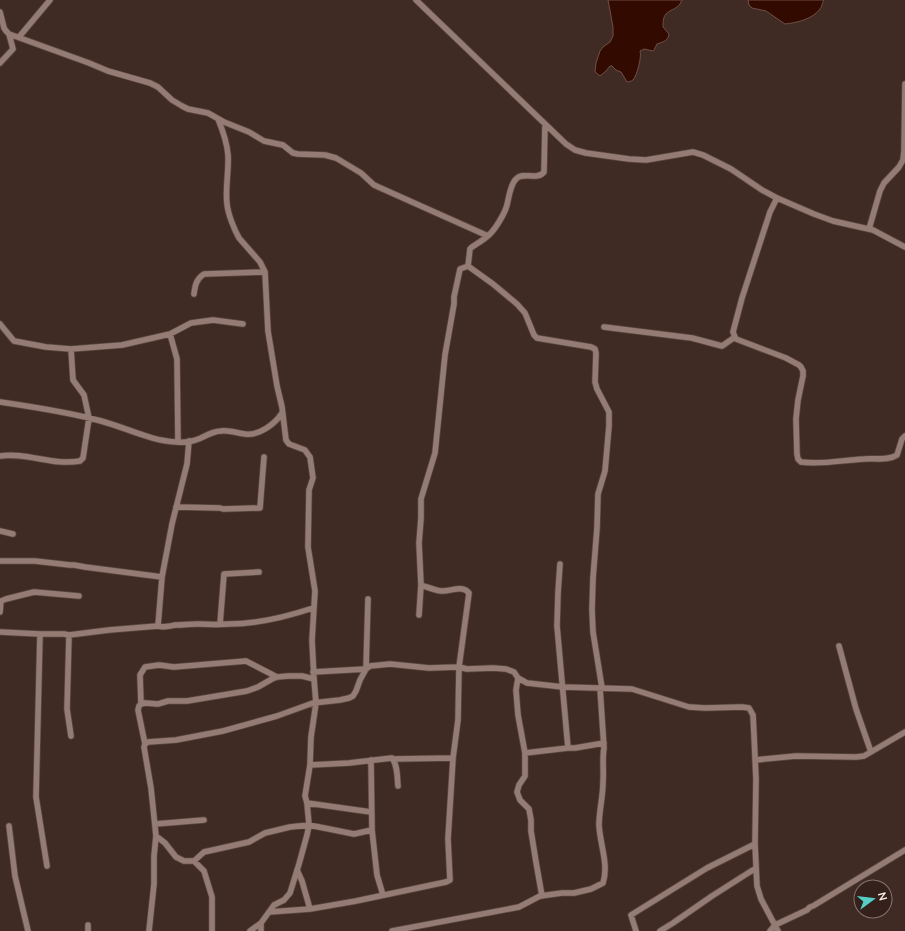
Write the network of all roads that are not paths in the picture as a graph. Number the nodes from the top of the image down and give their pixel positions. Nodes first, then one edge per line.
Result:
1 (50, 0) edge
2 (416, 0) edge
3 (0, 12) edge
4 (9, 34) junction
5 (19, 37) junction
6 (0, 63) edge
7 (905, 84) edge
8 (218, 119) junction
9 (545, 124) junction
10 (777, 198) junction
11 (868, 229) junction
12 (488, 236) junction
13 (905, 247) edge
14 (468, 266) junction
15 (264, 272) junction
16 (194, 294) dead end
17 (0, 324) edge
18 (243, 324) dead end
19 (604, 327) dead end
20 (170, 334) junction
21 (735, 337) junction
22 (71, 349) junction
23 (0, 402) edge
24 (282, 413) junction
25 (89, 418) junction
26 (905, 436) edge
27 (189, 441) junction
28 (178, 442) junction
29 (0, 456) edge
30 (264, 457) dead end
31 (176, 506) junction
32 (0, 531) edge
33 (13, 534) dead end
34 (0, 560) edge
35 (560, 564) dead end
36 (259, 572) dead end
37 (162, 577) junction
38 (421, 585) junction
39 (79, 596) dead end
40 (368, 599) dead end
41 (313, 608) junction
42 (0, 612) edge
43 (419, 615) dead end
44 (220, 624) junction
45 (158, 626) junction
46 (0, 632) edge
47 (40, 634) junction
48 (69, 635) junction
49 (840, 646) dead end
50 (459, 667) junction
51 (366, 669) junction
52 (313, 672) junction
53 (277, 677) junction
54 (518, 678) junction
55 (314, 679) junction
56 (563, 687) junction
57 (601, 688) junction
58 (316, 703) junction
59 (141, 704) junction
60 (905, 732) edge
61 (70, 736) dead end
62 (604, 743) junction
63 (145, 744) junction
64 (568, 748) junction
65 (871, 752) junction
66 (525, 753) junction
67 (453, 758) junction
68 (393, 759) junction
69 (371, 760) junction
70 (755, 760) junction
71 (310, 765) junction
72 (398, 786) dead end
73 (307, 803) junction
74 (371, 812) junction
75 (204, 820) dead end
76 (155, 824) junction
77 (308, 825) junction
78 (9, 826) dead end
79 (372, 830) junction
80 (156, 836) junction
81 (755, 844) junction
82 (905, 850) edge
83 (194, 861) junction
84 (47, 866) dead end
85 (756, 868) junction
86 (297, 870) junction
87 (383, 895) junction
88 (542, 896) junction
89 (310, 909) junction
90 (269, 912) junction
91 (262, 923) junction
92 (775, 925) junction
93 (28, 931) edge
94 (149, 931) edge
95 (212, 931) edge
96 (250, 931) edge
97 (261, 931) edge
98 (392, 931) edge
99 (636, 931) edge
100 (660, 931) edge
101 (770, 931) edge
102 (778, 931) edge

1 - 5 street
2 - 9 street
3 - 4 street
4 - 5 street
4 - 6 street
5 - 8 street
7 - 11 street
8 - 12 street
8 - 15 street
9 - 10 street
9 - 12 street
10 - 11 street
10 - 21 street
11 - 13 street
12 - 14 street
14 - 38 street
14 - 57 street
15 - 16 street
15 - 24 street
17 - 22 street
18 - 20 street
19 - 21 street
20 - 22 street
20 - 28 street
21 - 26 street
22 - 25 street
23 - 25 street
24 - 27 street
24 - 41 street
25 - 28 street
25 - 29 street
27 - 28 street
27 - 31 street
30 - 31 street
31 - 37 street
32 - 33 street
34 - 37 street
35 - 56 street
36 - 44 street
37 - 45 street
38 - 43 street
38 - 50 street
39 - 42 street
40 - 51 street
41 - 44 street
41 - 52 street
44 - 45 street
45 - 48 street
46 - 47 street
47 - 48 street
47 - 84 street
48 - 61 street
49 - 65 street
50 - 51 street
50 - 54 street
50 - 67 street
51 - 52 street
51 - 58 street
52 - 55 street
53 - 55 street
53 - 59 street
53 - 59 street
54 - 56 street
54 - 66 street
55 - 58 street
56 - 57 street
56 - 64 street
57 - 62 street
57 - 70 street
58 - 63 street
58 - 71 street
59 - 63 street
60 - 65 street
62 - 64 street
62 - 88 street
63 - 76 street
64 - 66 street
65 - 70 street
66 - 88 street
67 - 68 street
67 - 87 street
68 - 69 street
68 - 72 street
69 - 71 street
69 - 74 street
70 - 81 street
71 - 73 street
73 - 74 street
73 - 77 street
74 - 79 street
75 - 76 street
76 - 80 street
77 - 79 street
77 - 83 street
77 - 86 street
78 - 93 street
79 - 87 street
80 - 83 street
80 - 94 street
81 - 85 street
81 - 99 street
82 - 92 street
83 - 95 street
85 - 92 street
85 - 100 street
86 - 89 street
86 - 90 street
87 - 89 street
88 - 98 street
89 - 90 street
90 - 91 street
91 - 96 street
91 - 97 street
92 - 101 street
92 - 102 street

